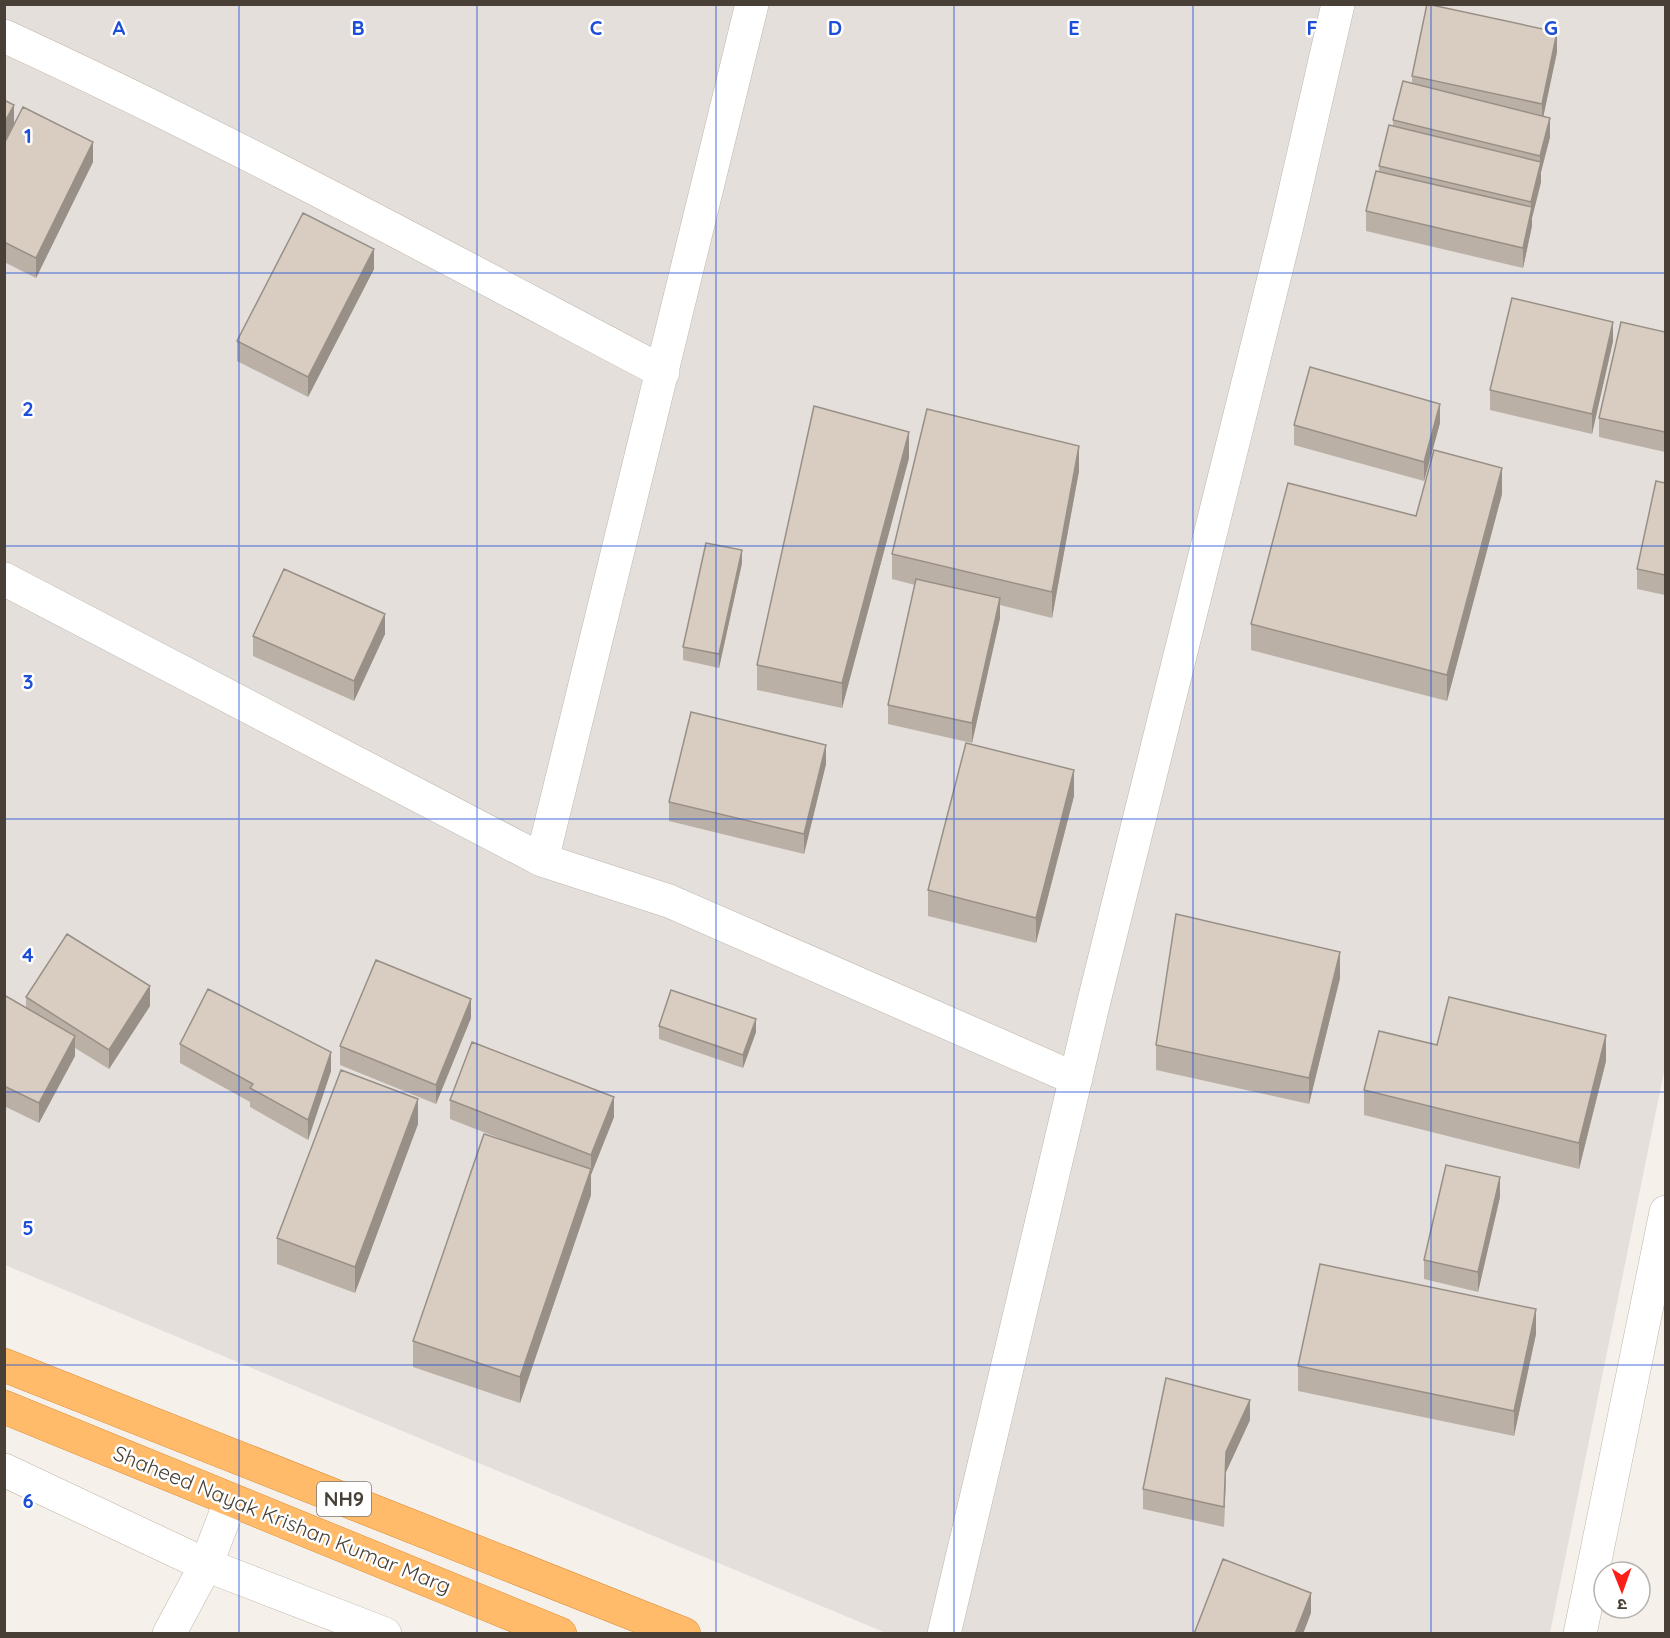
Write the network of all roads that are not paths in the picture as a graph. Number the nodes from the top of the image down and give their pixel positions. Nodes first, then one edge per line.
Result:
1 (752, 4) edge
2 (1338, 4) edge
3 (4, 36) edge
4 (663, 372) junction
5 (4, 579) edge
6 (542, 860) junction
7 (1076, 1079) junction
8 (1665, 1212) edge
9 (4, 1365) edge
10 (4, 1407) edge
11 (4, 1470) edge
12 (231, 1500) junction
13 (206, 1564) junction
14 (169, 1634) edge
15 (385, 1634) edge
16 (560, 1634) edge
17 (684, 1634) edge
18 (944, 1634) edge
19 (1580, 1634) edge

1 - 4 street
2 - 7 street
3 - 4 street
4 - 6 street
5 - 6 street
6 - 7 street
7 - 18 street
8 - 19 street
9 - 17 highway, NH9
10 - 12 highway, Shaheed Nayak Krishan Kumar Marg
11 - 13 street
12 - 13 street
12 - 16 highway, Shaheed Nayak Krishan Kumar Marg
13 - 14 street
13 - 15 street

